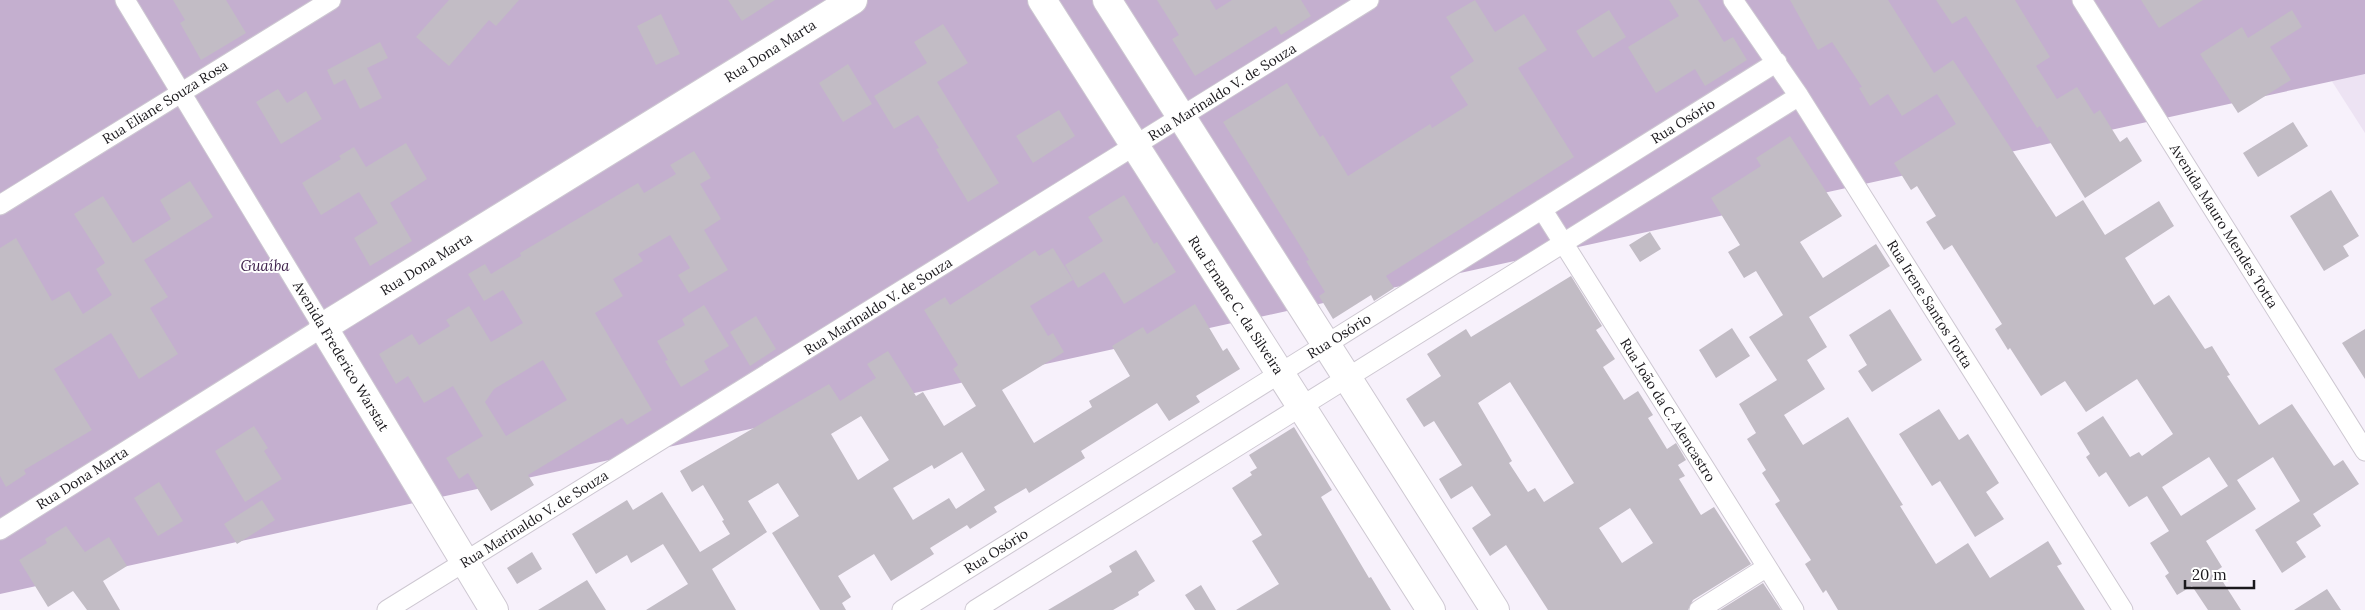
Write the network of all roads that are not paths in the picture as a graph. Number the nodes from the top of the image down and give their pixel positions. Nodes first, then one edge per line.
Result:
1 (126, 0) edge
2 (331, 0) edge
3 (853, 0) edge
4 (1042, 0) edge
5 (1108, 0) edge
6 (1369, 0) edge
7 (1733, 0) edge
8 (2082, 0) edge
9 (1777, 62) junction
10 (182, 92) junction
11 (1800, 96) junction
12 (1182, 117) junction
13 (1135, 146) junction
14 (0, 205) edge
15 (1542, 209) junction
16 (1563, 243) junction
17 (323, 327) junction
18 (1326, 344) junction
19 (1280, 373) junction
20 (1347, 377) junction
21 (1301, 406) junction
22 (2365, 452) edge
23 (0, 530) edge
24 (464, 562) junction
25 (1767, 567) junction
26 (1493, 609) edge
27 (387, 610) edge
28 (494, 610) edge
29 (902, 610) edge
30 (975, 610) edge
31 (1431, 610) edge
32 (1699, 610) edge
33 (1794, 610) edge
34 (2123, 610) edge

1 - 10 street, Avenida Frederico Warstat
2 - 10 street, Rua Eliane Souza Rosa
3 - 17 street, Rua Dona Marta
4 - 13 street, Rua Ernane C. da Silveira
5 - 12 street
6 - 12 street, Rua Marinaldo V. de Souza
7 - 9 street, Rua Irene Santos Totta
8 - 22 street, Avenida Mauro Mendes Totta
9 - 11 street, Rua Irene Santos Totta
9 - 15 street, Rua Osório
10 - 14 street, Rua Eliane Souza Rosa
10 - 17 street, Avenida Frederico Warstat
11 - 16 street
11 - 34 street, Rua Irene Santos Totta
12 - 13 street, Rua Marinaldo V. de Souza
12 - 18 street
13 - 19 street, Rua Ernane C. da Silveira
13 - 24 street, Rua Marinaldo V. de Souza
15 - 16 street, Rua João da C. Alencastro
15 - 18 street, Rua Osório
16 - 20 street
16 - 25 street, Rua João da C. Alencastro
17 - 23 street, Rua Dona Marta
17 - 24 street, Avenida Frederico Warstat
18 - 19 street, Rua Osório
18 - 20 street
19 - 21 street, Rua Ernane C. da Silveira
19 - 29 street, Rua Osório
20 - 21 street
20 - 26 street
21 - 30 street
21 - 31 street, Rua Ernane C. da Silveira
24 - 27 street, Rua Marinaldo V. de Souza
24 - 28 street, Avenida Frederico Warstat
25 - 32 street
25 - 33 street, Rua João da C. Alencastro

